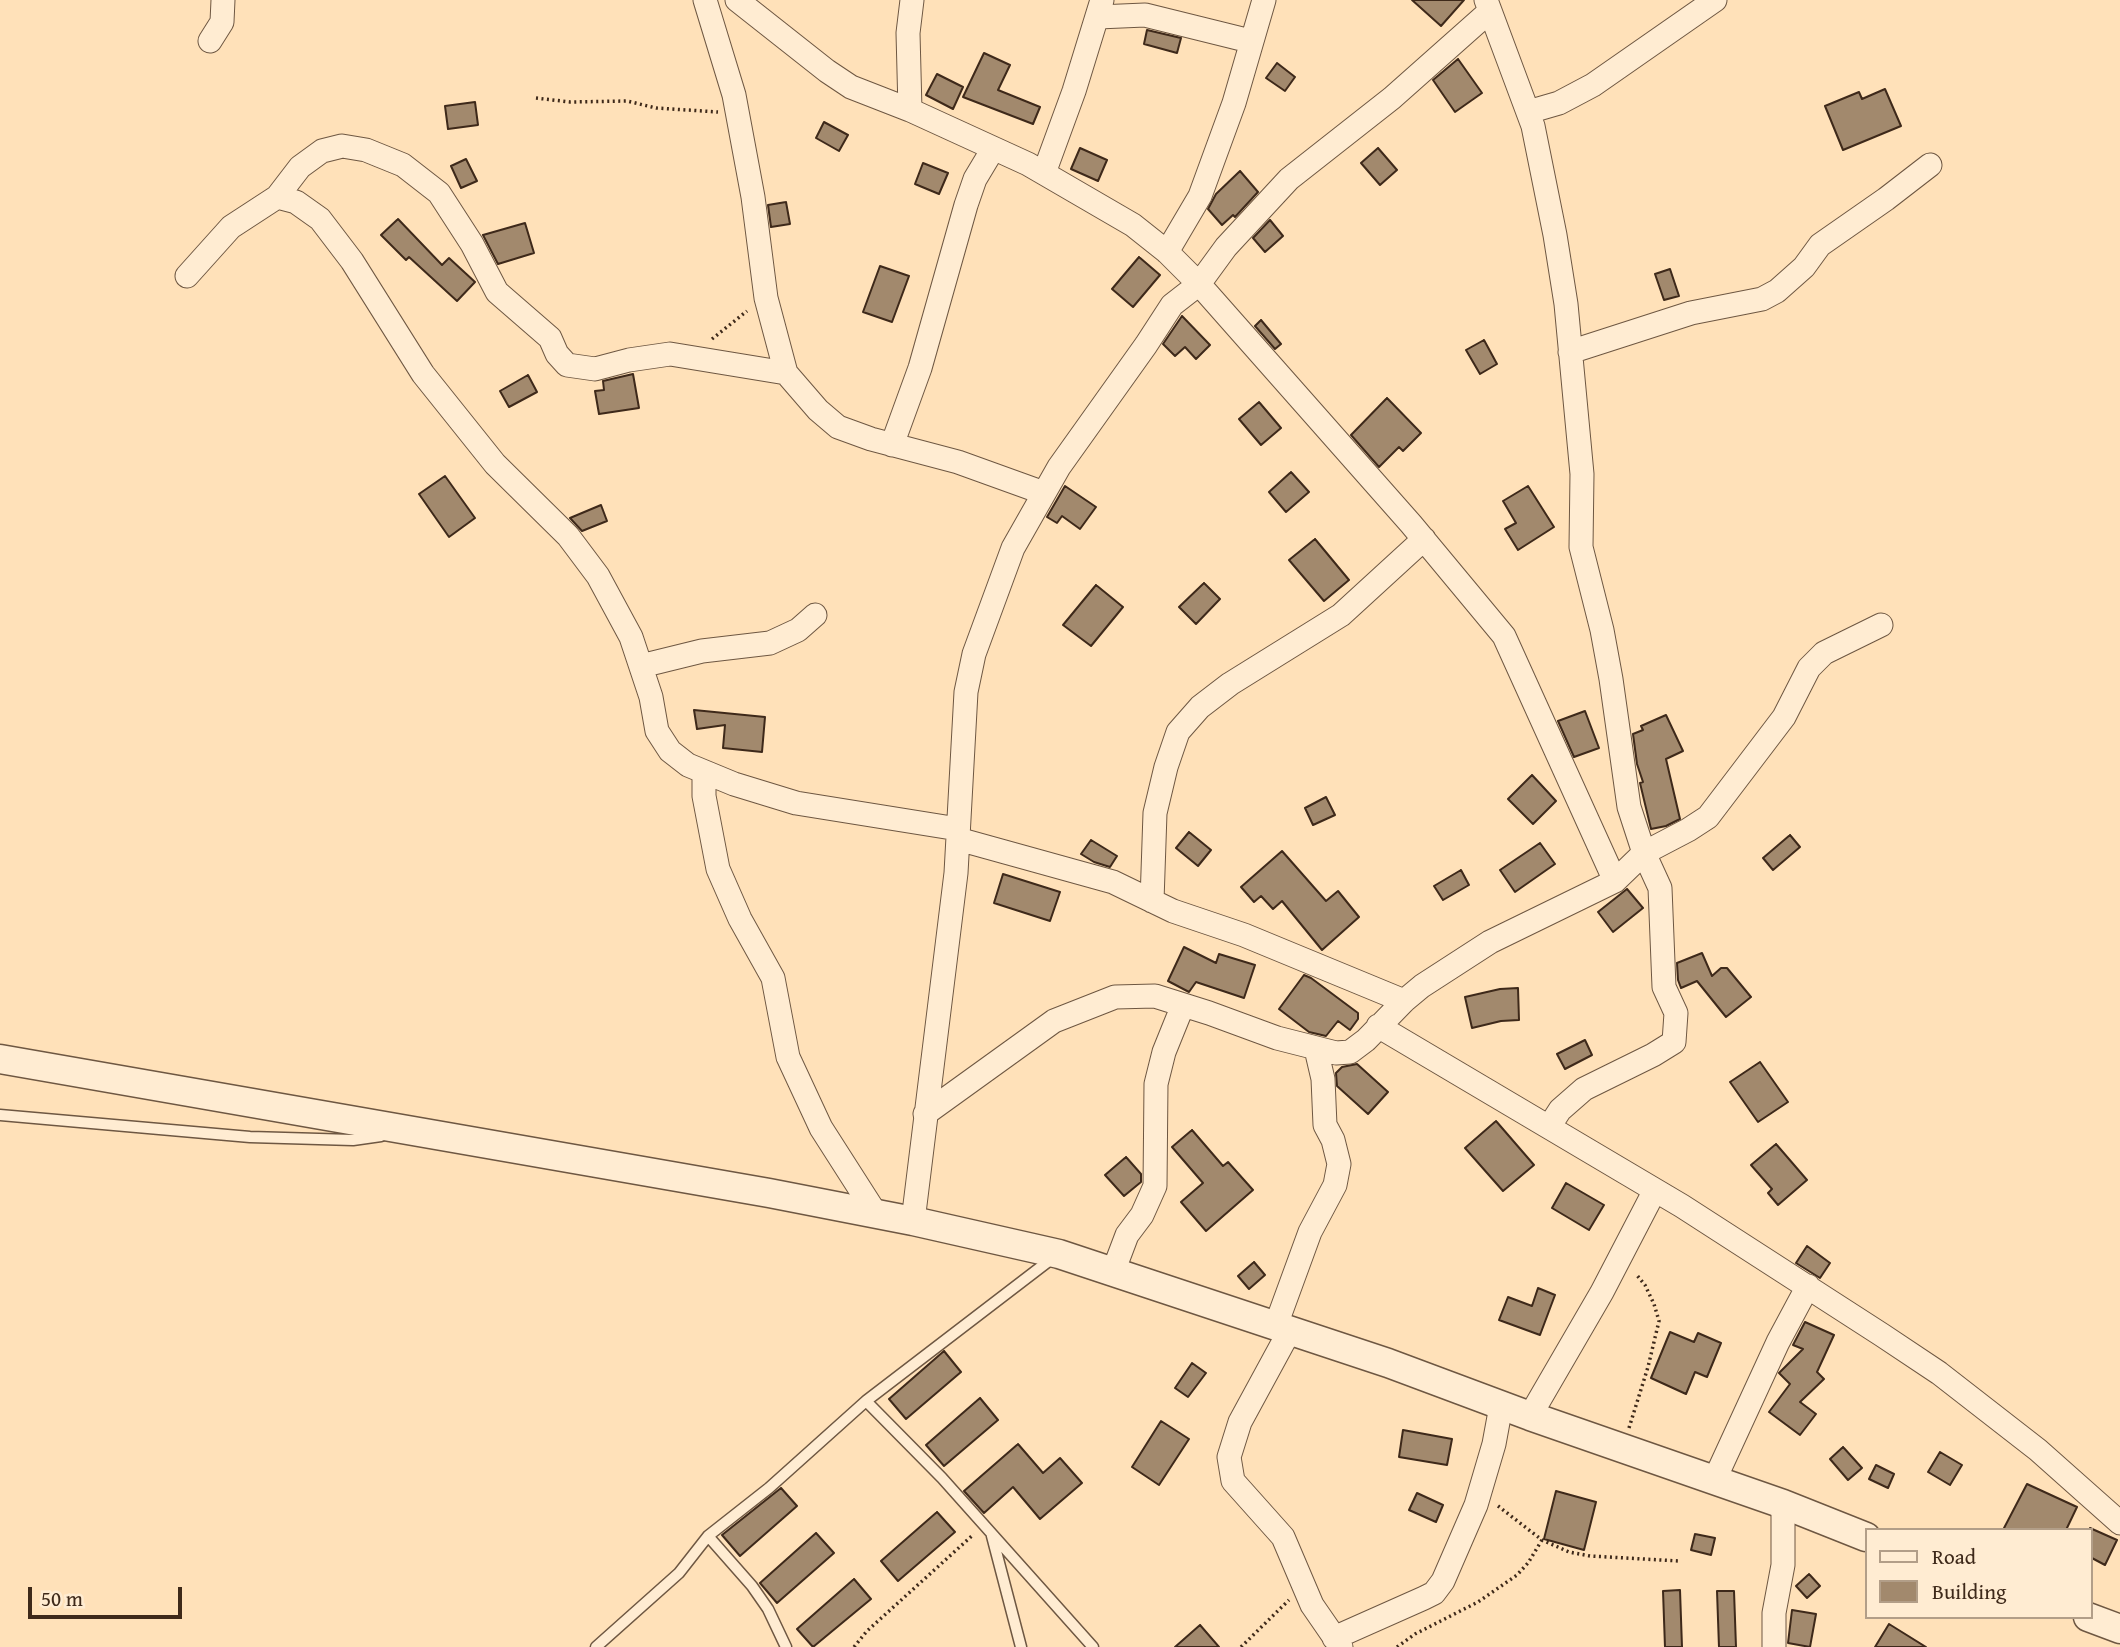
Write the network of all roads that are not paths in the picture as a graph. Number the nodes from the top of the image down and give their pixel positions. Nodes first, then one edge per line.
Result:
1 (223, 0) edge
2 (705, 0) edge
3 (737, 0) edge
4 (912, 0) edge
5 (1264, 0) edge
6 (1715, 0) edge
7 (1488, 6) edge
8 (1100, 8) edge
9 (210, 41) dead end
10 (1250, 41) junction
11 (910, 110) junction
12 (1528, 112) junction
13 (993, 149) junction
14 (1930, 165) dead end
15 (1044, 173) junction
16 (277, 197) junction
17 (1167, 252) junction
18 (187, 276) dead end
19 (1199, 284) junction
20 (1570, 352) junction
21 (786, 373) junction
22 (892, 445) junction
23 (1044, 493) junction
24 (1424, 539) junction
25 (814, 615) dead end
26 (1881, 625) dead end
27 (641, 666) junction
28 (704, 772) junction
29 (958, 834) junction
30 (1644, 853) junction
31 (1615, 881) junction
32 (1152, 901) junction
33 (1404, 1001) junction
34 (1182, 1005) junction
35 (1378, 1026) junction
36 (1316, 1049) junction
37 (0, 1059) edge
38 (925, 1114) junction
39 (0, 1115) edge
40 (1549, 1128) junction
41 (408, 1132) junction
42 (1655, 1190) junction
43 (876, 1214) junction
44 (913, 1221) junction
45 (1059, 1254) junction
46 (1113, 1272) junction
47 (1808, 1286) junction
48 (1283, 1327) junction
49 (866, 1401) junction
50 (1501, 1406) junction
51 (1530, 1416) junction
52 (1714, 1480) junction
53 (1783, 1504) junction
54 (2118, 1514) edge
55 (987, 1529) junction
56 (708, 1536) junction
57 (1864, 1537) edge
58 (2092, 1618) edge
59 (2120, 1629) edge
60 (1337, 1642) edge
61 (596, 1647) edge
62 (786, 1647) edge
63 (1021, 1647) edge
64 (1093, 1647) edge
65 (1774, 1647) edge

1 - 9 street
2 - 21 street
3 - 11 street
4 - 11 street
5 - 10 street
6 - 12 street
7 - 12 street
7 - 19 street
8 - 10 street
8 - 15 street
10 - 17 street
11 - 13 street
12 - 20 street
13 - 15 street
13 - 22 street
14 - 20 street
15 - 17 street
16 - 18 street
16 - 21 street
16 - 27 street
17 - 19 street
19 - 23 street
19 - 24 street
20 - 30 street
21 - 22 street
22 - 23 street
23 - 29 street
24 - 31 street
24 - 32 street
25 - 27 street
26 - 30 street
27 - 28 street
28 - 29 street
28 - 43 street
29 - 32 street
29 - 38 street
30 - 31 street
30 - 40 street
31 - 33 street
32 - 33 street
33 - 35 street
34 - 36 street
34 - 38 street
34 - 46 street
35 - 36 street
35 - 40 street
36 - 48 street
37 - 41 street
38 - 44 street
39 - 41 lane
40 - 42 street
41 - 43 street
42 - 47 street
42 - 51 street
43 - 44 street
44 - 45 street
45 - 46 street
45 - 49 lane
46 - 48 street
47 - 52 street
47 - 54 street
48 - 50 street
48 - 60 street
49 - 55 lane
49 - 56 lane
50 - 51 street
50 - 60 street
51 - 52 street
52 - 53 street
53 - 57 street
53 - 65 street
55 - 63 lane
55 - 64 lane
56 - 61 lane
56 - 62 lane
58 - 59 street

